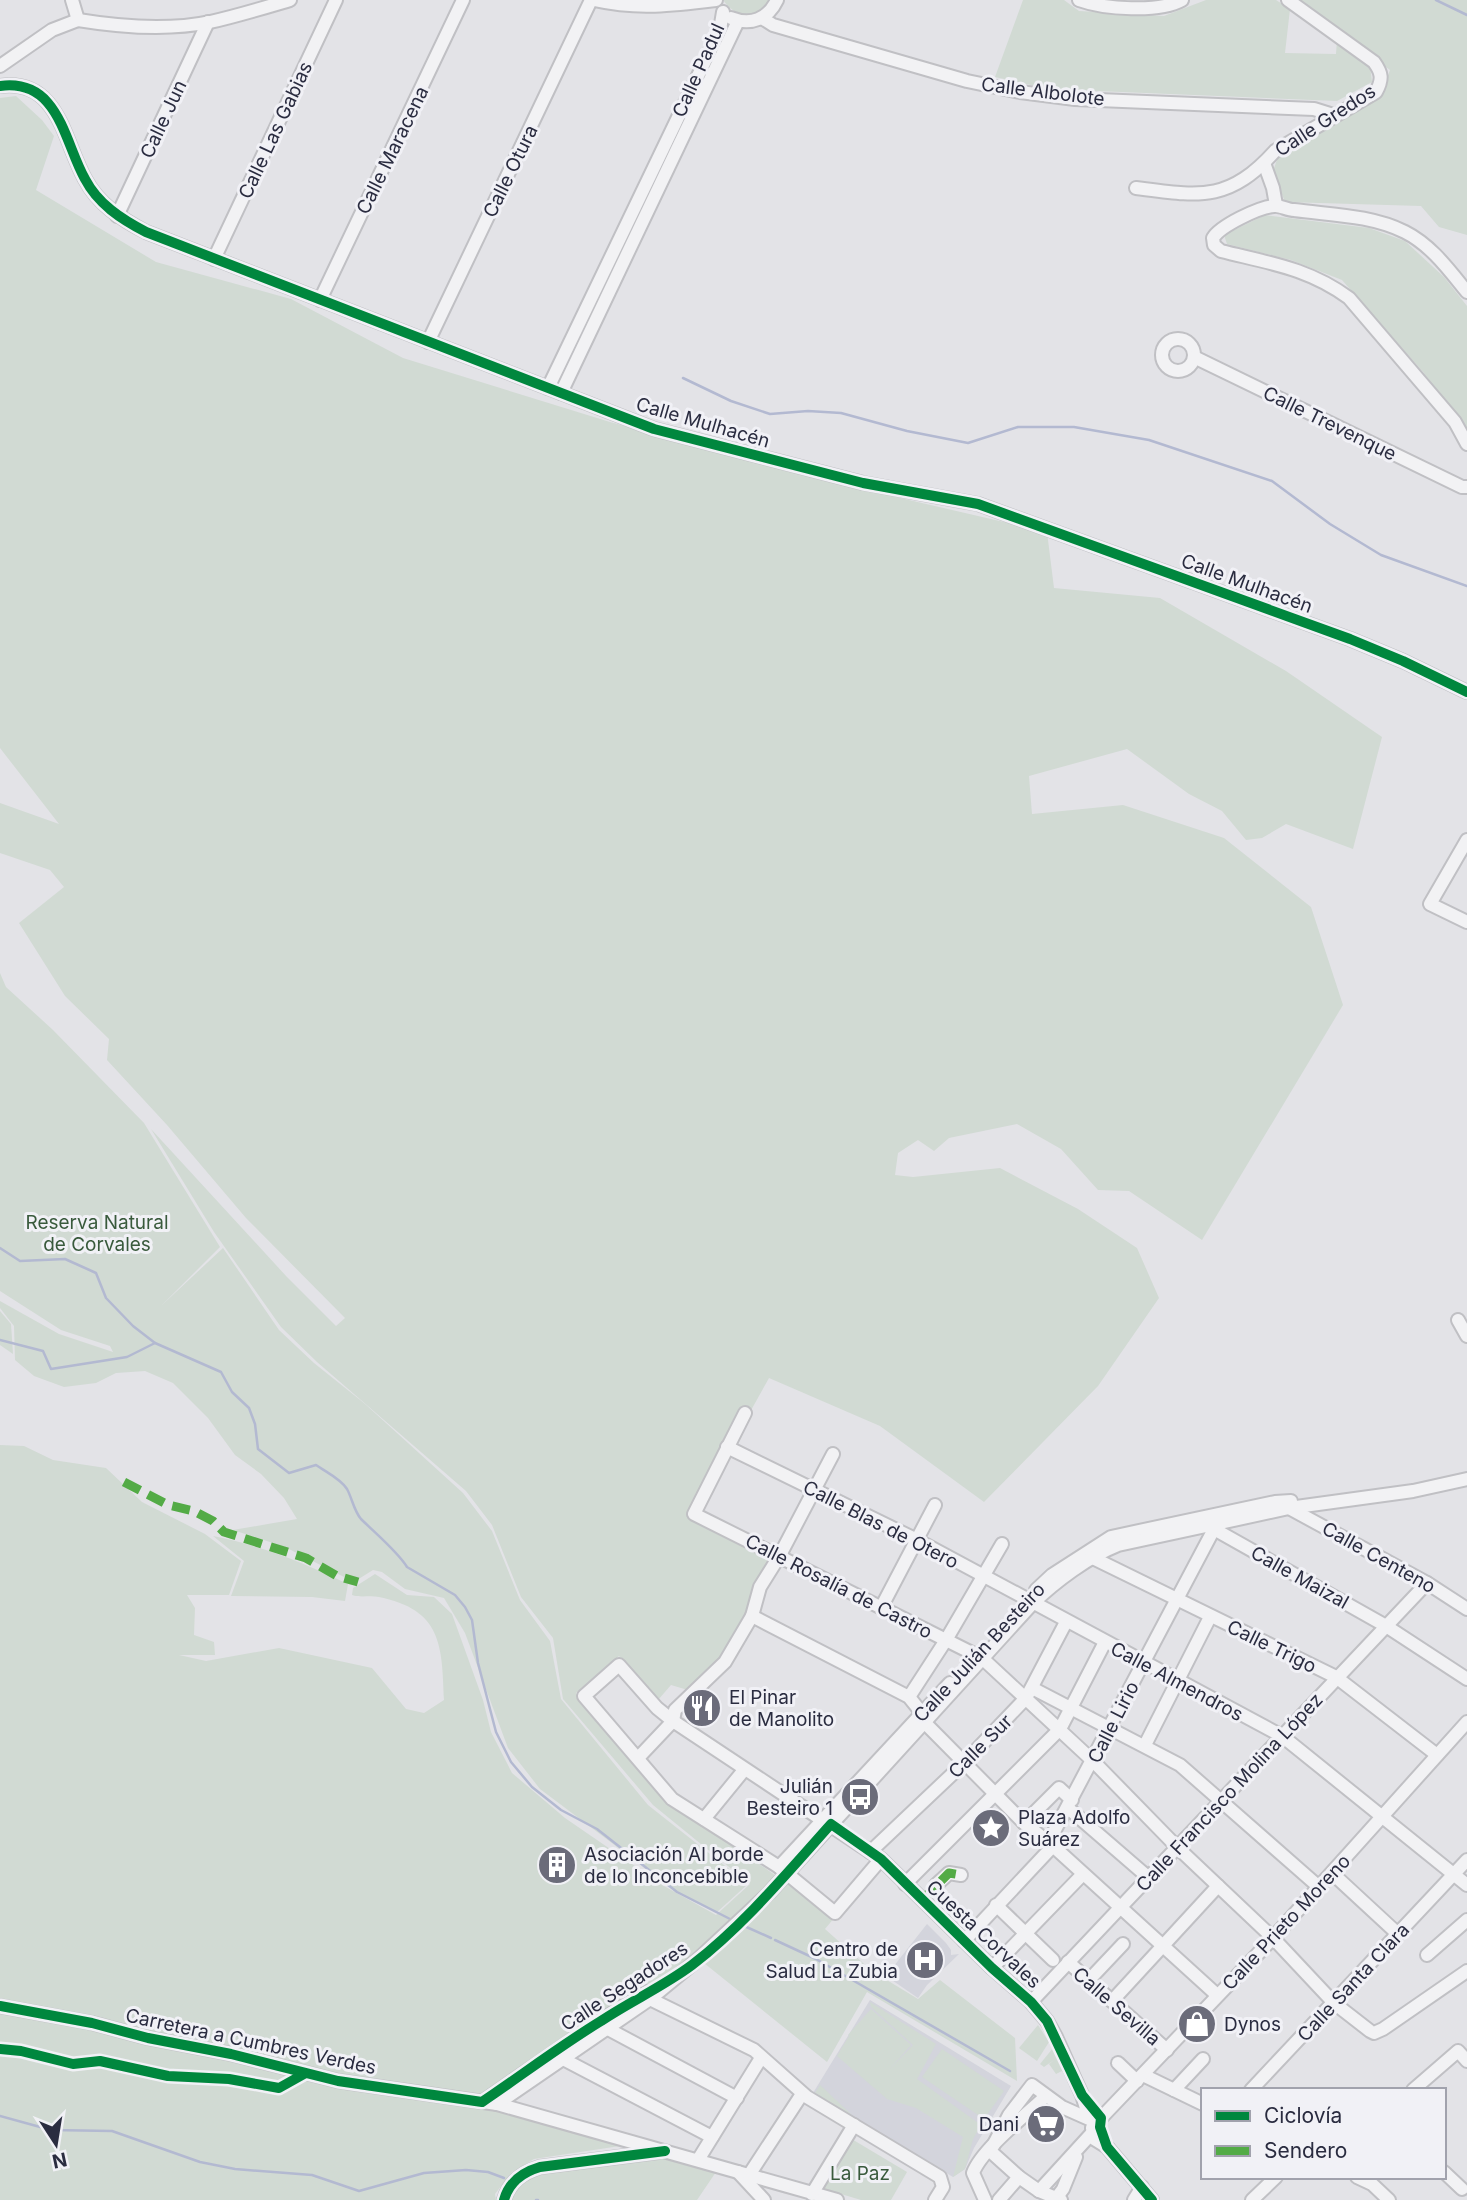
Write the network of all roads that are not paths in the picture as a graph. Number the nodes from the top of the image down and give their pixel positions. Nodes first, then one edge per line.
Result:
1 (72, 0) edge
2 (290, 0) edge
3 (336, 0) edge
4 (463, 0) edge
5 (593, 0) edge
6 (716, 0) edge
7 (777, 0) edge
8 (1079, 0) edge
9 (1182, 0) edge
10 (1288, 0) edge
11 (723, 12) junction
12 (762, 18) junction
13 (78, 20) junction
14 (738, 21) junction
15 (208, 22) junction
16 (0, 66) edge
17 (0, 86) edge
18 (1333, 115) junction
19 (679, 129) junction
20 (1264, 163) junction
21 (1136, 188) dead end
22 (1276, 205) junction
23 (117, 216) junction
24 (214, 259) junction
25 (602, 290) junction
26 (1467, 292) edge
27 (320, 300) junction
28 (428, 342) junction
29 (1194, 358) dead end
30 (548, 388) junction
31 (561, 393) junction
32 (1467, 444) edge
33 (1467, 487) edge
34 (1467, 692) edge
35 (1467, 840) edge
36 (1467, 922) edge
37 (1458, 1320) dead end
38 (1467, 1336) edge
39 (745, 1413) dead end
40 (727, 1447) junction
41 (833, 1454) dead end
42 (1467, 1479) edge
43 (815, 1490) junction
44 (1318, 1502) junction
45 (935, 1505) dead end
46 (1289, 1508) junction
47 (1214, 1527) junction
48 (917, 1540) junction
49 (1002, 1544) dead end
50 (780, 1555) junction
51 (1093, 1558) junction
52 (983, 1577) junction
53 (1427, 1583) junction
54 (1177, 1600) junction
55 (1029, 1602) junction
56 (882, 1606) junction
57 (1467, 1609) edge
58 (752, 1616) junction
59 (1210, 1617) junction
60 (1066, 1622) junction
61 (1386, 1626) junction
62 (946, 1640) junction
63 (1105, 1642) junction
64 (979, 1656) junction
65 (1144, 1663) junction
66 (1336, 1677) junction
67 (1467, 1679) edge
68 (1177, 1680) junction
69 (1029, 1693) junction
70 (909, 1697) junction
71 (1070, 1706) junction
72 (923, 1718) junction
73 (673, 1721) junction
74 (1467, 1723) edge
75 (1110, 1728) junction
76 (1060, 1729) junction
77 (1282, 1736) junction
78 (1144, 1745) junction
79 (1437, 1755) junction
80 (638, 1758) junction
81 (1093, 1761) junction
82 (963, 1764) junction
83 (744, 1770) junction
84 (995, 1796) junction
85 (1221, 1801) junction
86 (1070, 1804) junction
87 (1382, 1818) junction
88 (704, 1819) junction
89 (827, 1822) junction
90 (1024, 1823) junction
91 (1050, 1844) junction
92 (1178, 1848) junction
93 (876, 1855) junction
94 (1467, 1860) edge
95 (783, 1870) junction
96 (1332, 1872) junction
97 (1083, 1874) junction
98 (961, 1875) dead end
99 (1454, 1875) junction
100 (1149, 1878) junction
101 (905, 1884) junction
102 (1467, 1885) edge
103 (1218, 1886) junction
104 (1319, 1887) junction
105 (929, 1893) junction
106 (996, 1905) junction
107 (1120, 1909) junction
108 (1467, 1920) edge
109 (1026, 1933) junction
110 (1398, 1934) junction
111 (1273, 1938) junction
112 (964, 1941) junction
113 (1123, 1944) dead end
114 (1163, 1947) junction
115 (1427, 1955) dead end
116 (1053, 1960) dead end
117 (1068, 1962) junction
118 (992, 1968) junction
119 (1467, 1971) edge
120 (1089, 1980) junction
121 (1217, 1995) junction
122 (647, 1996) junction
123 (1112, 2001) junction
124 (1031, 2002) junction
125 (1334, 2003) junction
126 (0, 2006) edge
127 (608, 2029) junction
128 (1167, 2050) junction
129 (1462, 2056) edge
130 (761, 2058) junction
131 (563, 2059) junction
132 (1203, 2059) dead end
133 (1118, 2063) dead end
134 (1140, 2078) junction
135 (1253, 2088) edge
136 (1416, 2088) edge
137 (1174, 2090) junction
138 (802, 2094) junction
139 (737, 2098) junction
140 (482, 2102) junction
141 (1201, 2103) edge
142 (497, 2104) junction
143 (854, 2125) junction
144 (1094, 2125) junction
145 (712, 2137) junction
146 (991, 2148) junction
147 (632, 2150) junction
148 (698, 2160) junction
149 (743, 2173) junction
150 (1446, 2173) edge
151 (1019, 2177) junction
152 (1274, 2179) edge
153 (1361, 2179) edge
154 (768, 2181) junction
155 (1465, 2186) edge
156 (1142, 2187) junction
157 (1039, 2191) junction
158 (812, 2194) junction
159 (762, 2198) edge
160 (1059, 2199) edge
161 (504, 2200) edge
162 (837, 2200) edge
163 (934, 2200) edge
164 (985, 2200) edge
165 (999, 2200) edge
166 (1134, 2200) edge
167 (1153, 2200) edge
168 (1252, 2200) edge
169 (1389, 2200) edge
170 (1452, 2200) edge

1 - 13 street
2 - 15 street
3 - 24 street, Calle Las Gabias
4 - 27 street, Calle Maracena
5 - 6 street
5 - 28 street, Calle Otura
6 - 11 street
7 - 12 street
8 - 9 street
10 - 18 street, Calle Gredos
11 - 14 street
11 - 19 street, Calle Padul
12 - 14 street
12 - 18 street, Calle Albolote
13 - 15 street
13 - 16 street
14 - 19 street, Calle Padul
15 - 23 street, Calle Jun
17 - 23 street, Calle Mulhacén
18 - 20 street, Calle Gredos
19 - 25 street, Calle Padul
20 - 21 street
20 - 22 street, Calle Gredos
22 - 26 street
22 - 32 street
23 - 24 street, Calle Mulhacén
24 - 27 street, Calle Mulhacén
25 - 30 street, Calle Padul
25 - 31 street, Calle Padul
27 - 28 street, Calle Mulhacén
28 - 30 street, Calle Mulhacén
29 - 33 street, Calle Trevenque
30 - 31 street, Calle Mulhacén
31 - 34 street, Calle Mulhacén
35 - 36 street
37 - 38 street
39 - 40 street
40 - 43 street, Calle Blas de Otero
40 - 50 street, Calle Rosalía de Castro
41 - 43 street
42 - 44 street, Calle Julián Besteiro
43 - 48 street, Calle Blas de Otero
43 - 50 street
44 - 46 street, Calle Julián Besteiro
44 - 55 street, Calle Julián Besteiro
45 - 48 street
46 - 47 street, Calle Julián Besteiro
46 - 53 street, Calle Centeno
47 - 51 street, Calle Julián Besteiro
47 - 54 street, Calle Lirio
47 - 61 street, Calle Maizal
48 - 52 street, Calle Blas de Otero
48 - 56 street
49 - 52 street
50 - 56 street, Calle Rosalía de Castro
50 - 58 street
51 - 54 street, Calle Trigo
51 - 55 street, Calle Julián Besteiro
52 - 55 street, Calle Blas de Otero
52 - 62 street
53 - 57 street, Calle Centeno
53 - 61 street, Calle Francisco Molina López
54 - 59 street, Calle Trigo
54 - 65 street, Calle Lirio
55 - 60 street, Calle Almendros
55 - 64 street, Calle Julián Besteiro
56 - 62 street, Calle Rosalía de Castro
58 - 70 street
58 - 73 street
59 - 66 street, Calle Trigo
59 - 68 street
60 - 63 street, Calle Almendros
60 - 69 street, Calle Sur
61 - 66 street, Calle Francisco Molina López
61 - 67 street, Calle Maizal
62 - 64 street, Calle Rosalía de Castro
62 - 70 street
63 - 65 street, Calle Almendros
63 - 71 street
64 - 69 street, Calle Rosalía de Castro
64 - 72 street, Calle Julián Besteiro
65 - 68 street, Calle Almendros
65 - 75 street, Calle Lirio
66 - 77 street, Calle Francisco Molina López
66 - 79 street, Calle Trigo
68 - 77 street, Calle Almendros
68 - 78 street
69 - 71 street
69 - 76 street, Calle Rosalía de Castro
69 - 82 street, Calle Sur
70 - 72 street
71 - 75 street
71 - 76 street
72 - 82 street
72 - 89 street, Calle Julián Besteiro
73 - 80 street
73 - 80 street, Cuesta Corvales
73 - 83 street, Cuesta Corvales
74 - 79 street, Calle Prieto Moreno
75 - 78 street
75 - 81 street, Calle Lirio
76 - 81 street, Calle Rosalía de Castro
76 - 84 street
77 - 85 street, Calle Francisco Molina López
77 - 87 street, Calle Almendros
78 - 85 street
79 - 87 street, Calle Prieto Moreno
80 - 88 street
81 - 86 street, Calle Lirio
81 - 92 street, Calle Rosalía de Castro
82 - 84 street
82 - 93 street, Calle Sur
83 - 88 street
83 - 89 street, Cuesta Corvales
84 - 90 street
84 - 101 street
85 - 92 street, Calle Francisco Molina López
85 - 104 street
86 - 90 street
86 - 91 street, Calle Lirio
86 - 100 street
87 - 96 street, Calle Prieto Moreno
87 - 99 street, Calle Almendros
88 - 95 street
89 - 93 street, Cuesta Corvales
89 - 95 street, Calle Segadores
90 - 91 street
91 - 97 street
91 - 106 street, Calle Lirio
92 - 100 street, Calle Francisco Molina López
92 - 103 street, Calle Rosalía de Castro
93 - 95 street, Calle Sur
93 - 101 street, Cuesta Corvales
94 - 99 street, Calle Santa Clara
95 - 122 street, Calle Segadores
96 - 104 street, Calle Prieto Moreno
96 - 110 street
97 - 107 street
97 - 109 street
98 - 105 street
99 - 102 street, Calle Almendros
99 - 110 street, Calle Santa Clara
100 - 107 street, Calle Francisco Molina López
101 - 105 street, Cuesta Corvales
103 - 111 street, Calle Rosalía de Castro
103 - 114 street
104 - 111 street, Calle Prieto Moreno
105 - 112 street, Cuesta Corvales
106 - 109 street
106 - 112 street, Calle Lirio
107 - 114 street
107 - 117 street, Calle Francisco Molina López
108 - 115 street
109 - 116 street
109 - 118 street
110 - 125 street, Calle Santa Clara
111 - 121 street, Calle Prieto Moreno
111 - 125 street, Calle Rosalía de Castro
112 - 118 street, Cuesta Corvales
113 - 120 street
114 - 121 street
114 - 123 street
117 - 120 street, Calle Sevilla
117 - 124 street, Calle Francisco Molina López
118 - 124 street, Cuesta Corvales
119 - 125 street, Calle Rosalía de Castro
120 - 123 street, Calle Sevilla
121 - 128 street, Calle Prieto Moreno
122 - 127 street, Calle Segadores
122 - 130 street
122 - 140 street, Calle Segadores
123 - 128 street, Calle Sevilla
124 - 144 street, Cuesta Corvales
125 - 135 street, Calle Santa Clara
126 - 140 street, Carretera a Cumbres Verdes
127 - 131 street, Calle Segadores
127 - 139 street
128 - 134 street, Calle Prieto Moreno
129 - 136 street
130 - 138 street
130 - 139 street
131 - 142 street, Calle Segadores
131 - 145 street
132 - 137 street
133 - 134 street
134 - 137 street
134 - 144 street, Calle Prieto Moreno
137 - 141 street
138 - 143 street
138 - 149 street
139 - 145 street
140 - 142 street, Carretera a Cumbres Verdes
142 - 147 street, Carretera a Cumbres Verdes
143 - 158 street
143 - 163 street
144 - 146 street
144 - 156 street, Cuesta Corvales
144 - 157 street
144 - 160 street
145 - 148 street
146 - 151 street
146 - 164 street
147 - 148 street
147 - 161 street
148 - 149 street
149 - 154 street
149 - 159 street
150 - 155 street
151 - 157 street
151 - 165 street
152 - 168 street
153 - 169 street
154 - 158 street
154 - 159 street
155 - 170 street
156 - 166 street
156 - 167 street
157 - 160 street
158 - 162 street

